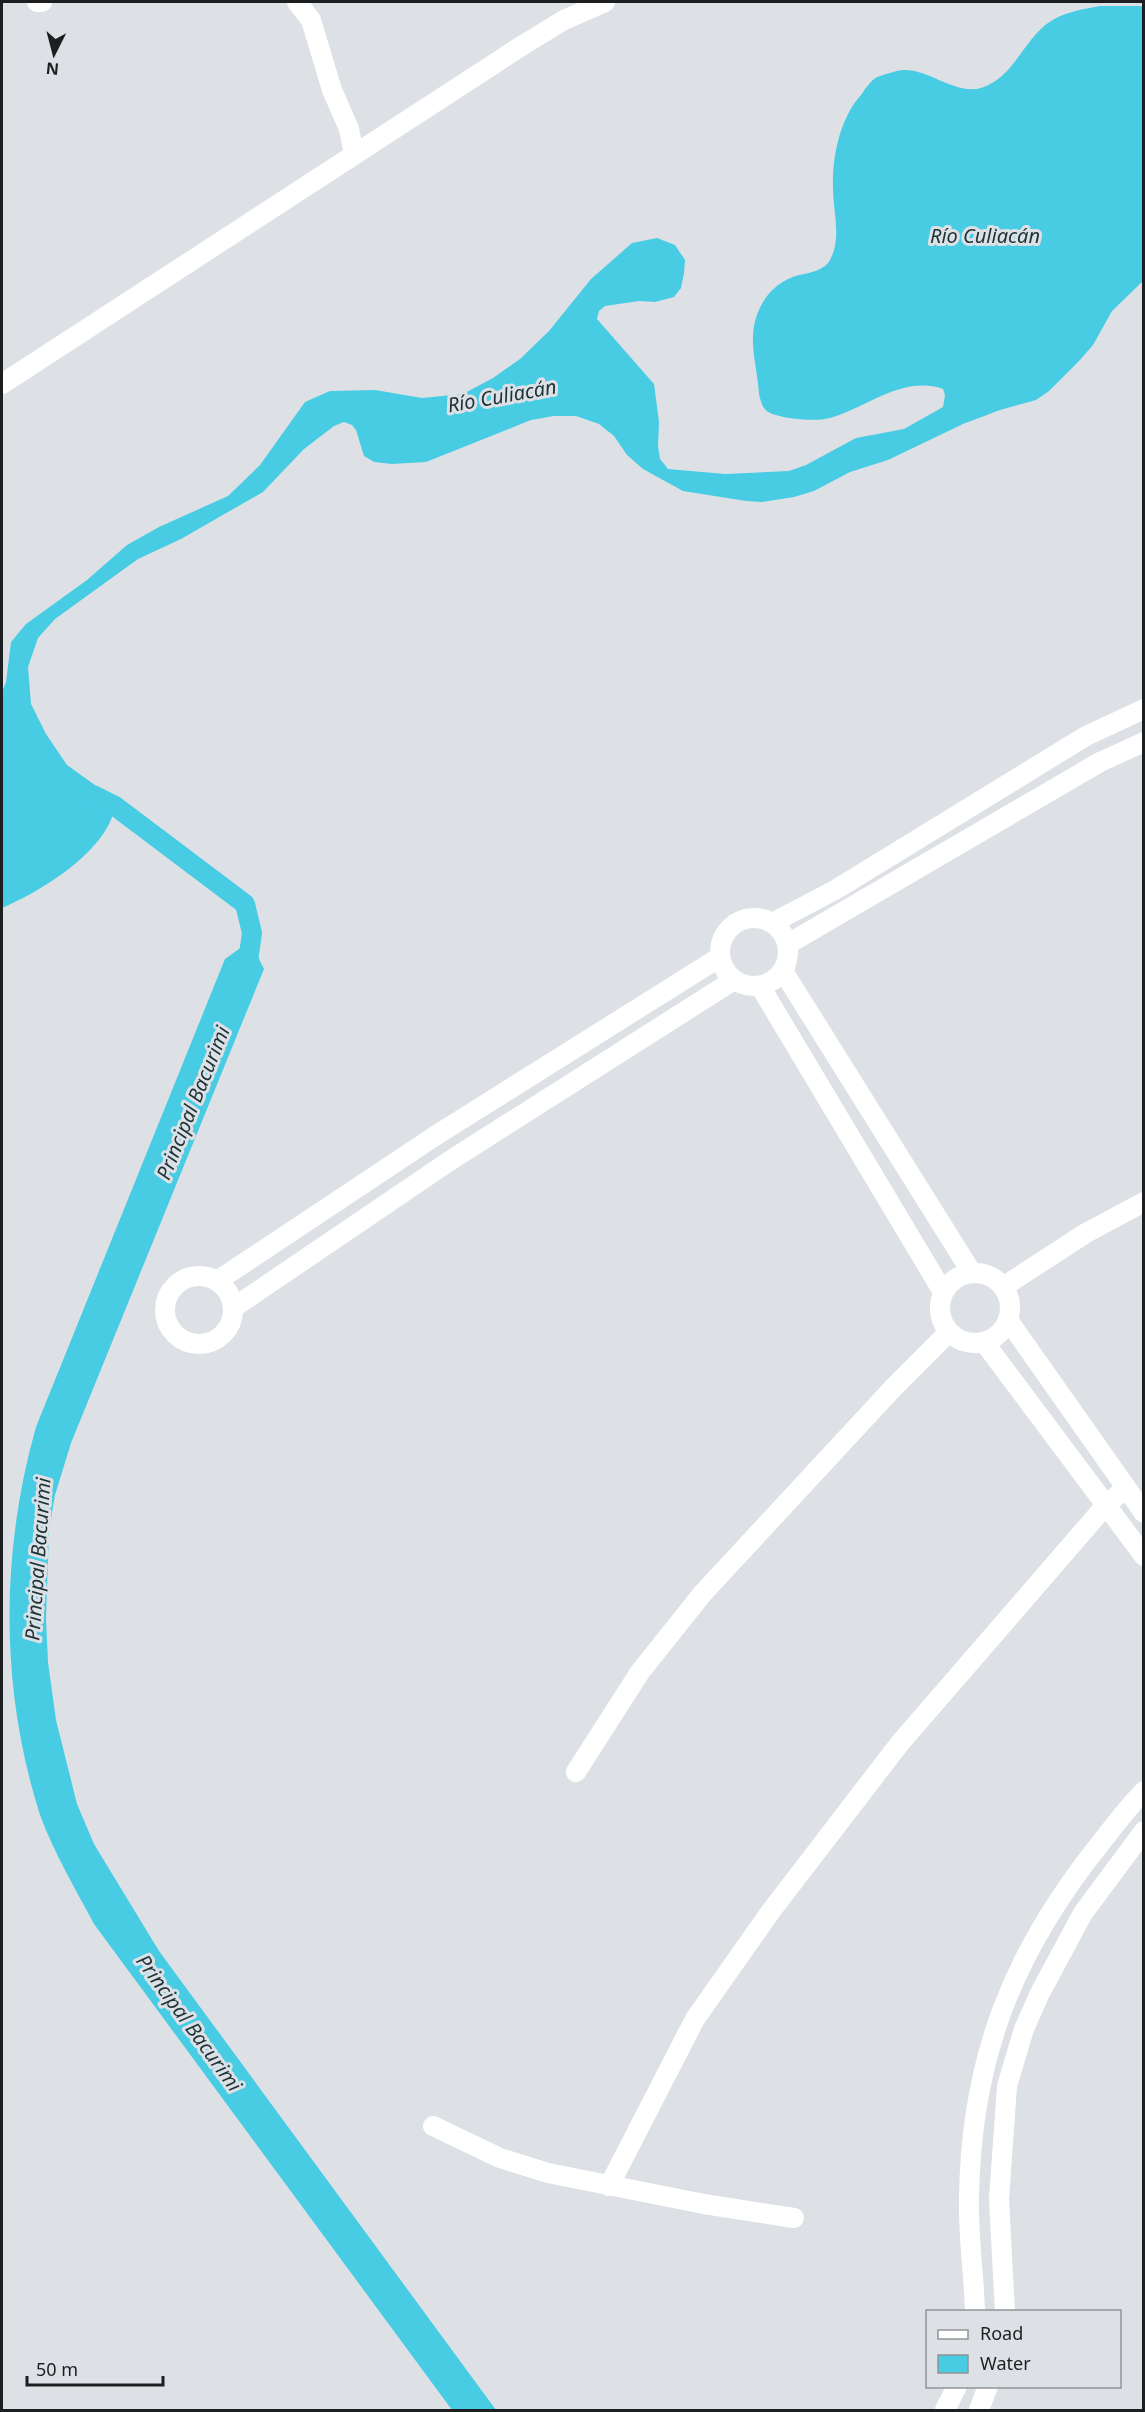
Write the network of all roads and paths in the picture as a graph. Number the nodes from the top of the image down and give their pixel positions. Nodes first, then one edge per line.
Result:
1 (37, 2) edge
2 (42, 2) edge
3 (297, 2) edge
4 (605, 2) edge
5 (354, 154) junction
6 (2, 384) edge
7 (1143, 709) edge
8 (1086, 736) junction
9 (1143, 742) edge
10 (1100, 762) junction
11 (772, 923) junction
12 (788, 944) junction
13 (720, 957) junction
14 (783, 971) junction
15 (734, 980) junction
16 (760, 986) junction
17 (435, 1136) junction
18 (451, 1160) junction
19 (1143, 1202) edge
20 (972, 1273) junction
21 (217, 1281) junction
22 (1003, 1287) junction
23 (943, 1292) junction
24 (233, 1308) junction
25 (1008, 1320) junction
26 (949, 1332) junction
27 (984, 1342) junction
28 (1125, 1489) junction
29 (1106, 1505) junction
30 (1143, 1513) edge
31 (1143, 1556) edge
32 (576, 1772) dead end
33 (1143, 1791) edge
34 (1143, 1831) edge
35 (991, 2040) junction
36 (1018, 2048) junction
37 (433, 2126) dead end
38 (609, 2186) junction
39 (794, 2218) dead end
40 (975, 2310) edge
41 (1005, 2310) edge
42 (956, 2388) edge
43 (987, 2388) edge
44 (945, 2410) edge
45 (979, 2410) edge

1 - 2 street
3 - 5 street
4 - 5 street
5 - 6 street
7 - 8 street
8 - 10 street
8 - 11 street
9 - 10 street
10 - 12 street
11 - 12 street
11 - 13 street
12 - 14 street
13 - 15 street
13 - 17 street
14 - 16 street
14 - 20 street
15 - 16 street
15 - 18 street
16 - 23 street
17 - 18 street
17 - 21 street
18 - 24 street
19 - 22 street
20 - 22 street
20 - 23 street
21 - 24 street
21 - 24 street
22 - 25 street
23 - 26 street
25 - 27 street
25 - 28 street
26 - 27 street
26 - 32 street
27 - 29 street
28 - 29 street
28 - 30 street
29 - 31 street
29 - 38 street
33 - 35 street
34 - 36 street
35 - 36 street
35 - 40 street
36 - 41 street
37 - 38 street
38 - 39 street
42 - 44 street
43 - 45 street

